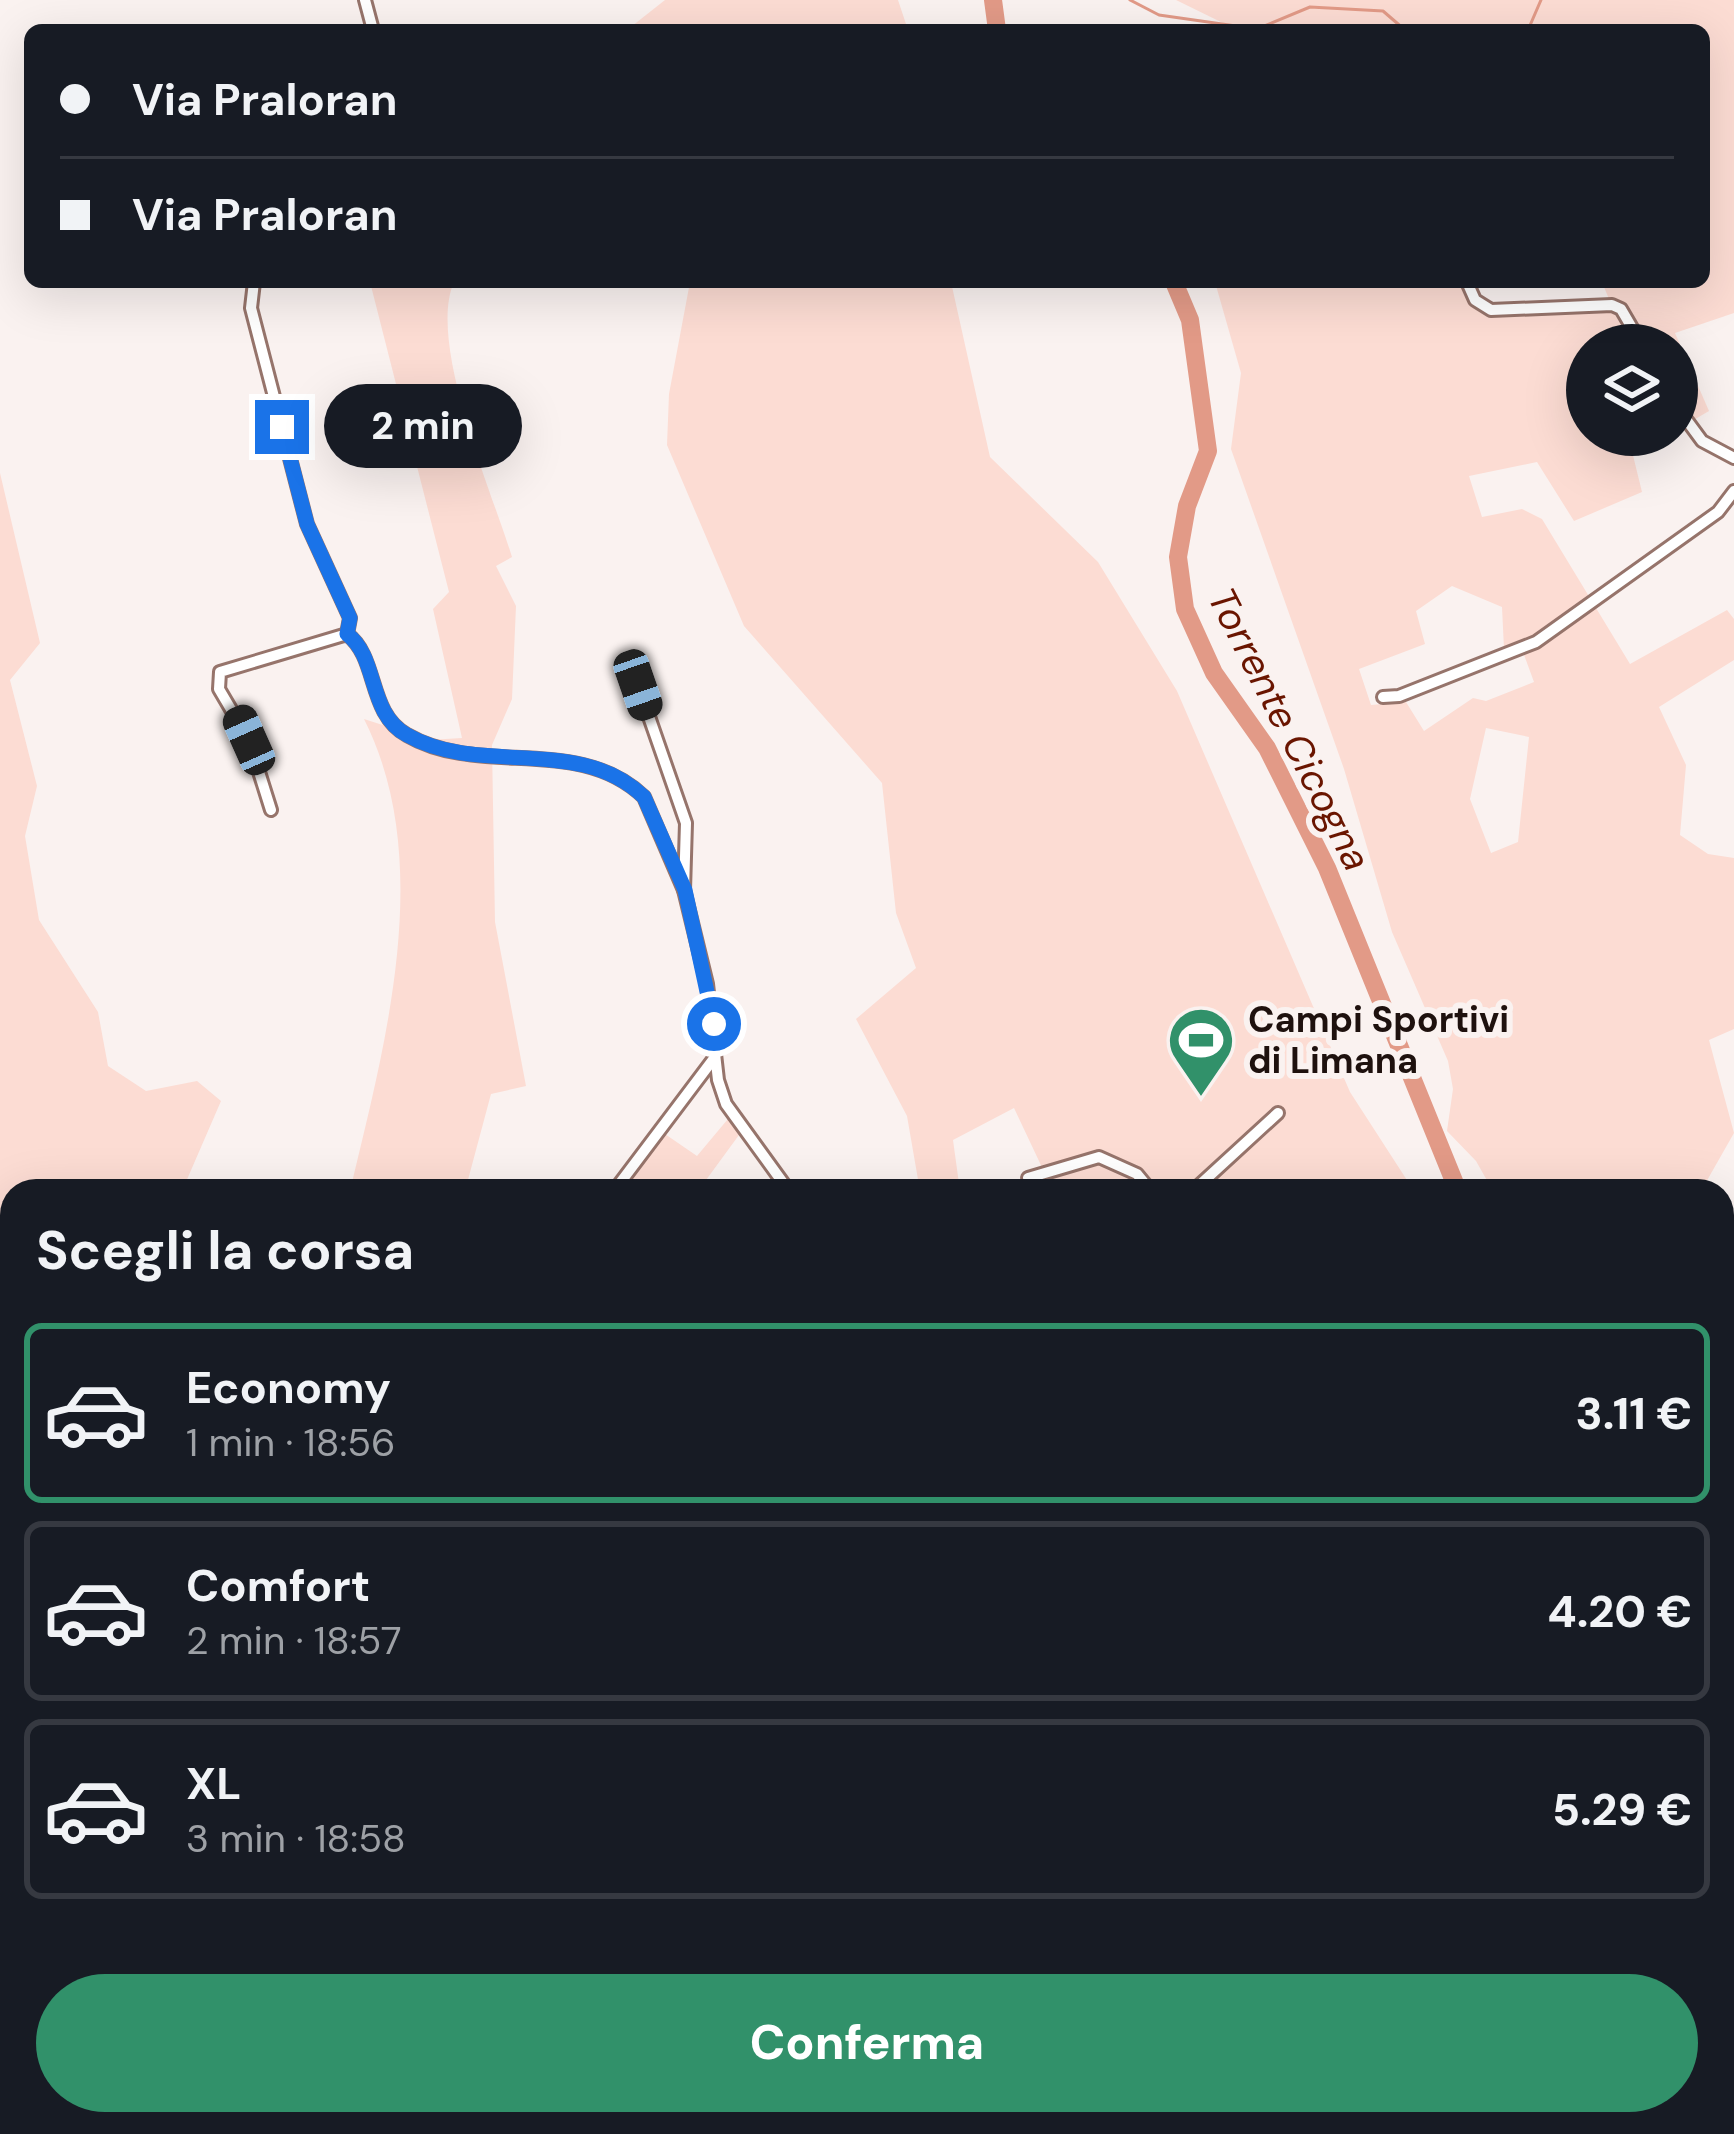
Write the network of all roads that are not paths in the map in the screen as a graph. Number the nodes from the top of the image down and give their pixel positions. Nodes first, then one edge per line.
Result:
1 (253, 288) edge
2 (1469, 288) edge
3 (1630, 324) edge
4 (1698, 436) edge
5 (1734, 458) edge
6 (1734, 491) edge
7 (347, 634) junction
8 (638, 685) dead end
9 (1383, 697) dead end
10 (272, 810) dead end
11 (685, 890) junction
12 (715, 1057) junction
13 (1278, 1113) dead end
14 (1028, 1178) dead end
15 (623, 1179) edge
16 (780, 1179) edge
17 (1141, 1179) edge
18 (1206, 1179) edge

1 - 7 street
2 - 3 street
4 - 5 street
6 - 9 street
7 - 10 street
7 - 11 street
8 - 11 street
11 - 12 street
12 - 15 street
12 - 16 street
13 - 18 street
14 - 17 street

